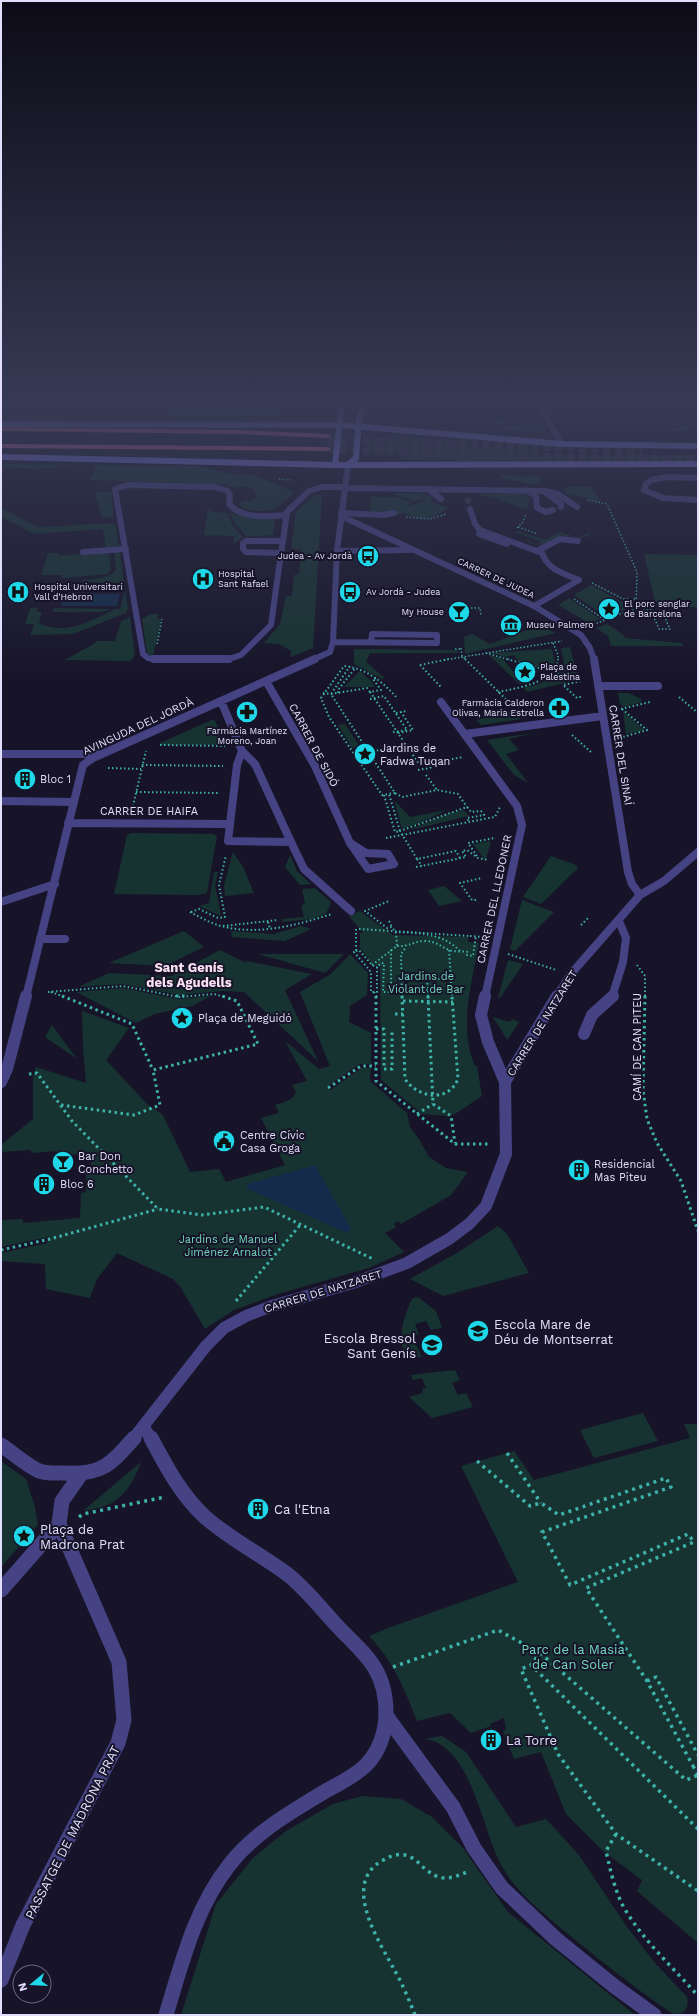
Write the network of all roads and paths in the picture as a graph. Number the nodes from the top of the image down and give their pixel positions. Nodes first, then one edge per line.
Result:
1 (117, 495) edge
2 (230, 495) edge
3 (305, 495) edge
4 (344, 495) edge
5 (436, 495) edge
6 (466, 495) edge
7 (534, 495) edge
8 (549, 495) edge
9 (559, 495) edge
10 (653, 495) edge
11 (467, 498) tunnel mouth
12 (441, 499) dead end
13 (586, 499) dead end
14 (698, 500) edge
15 (561, 507) dead end
16 (577, 507) dead end
17 (470, 509) tunnel mouth
18 (553, 510) dead end
19 (394, 513) dead end
20 (286, 514) junction
21 (341, 514) junction
22 (446, 514) dead end
23 (402, 516) dead end
24 (523, 522) dead end
25 (518, 527) junction
26 (515, 529) dead end
27 (480, 530) junction
28 (540, 535) dead end
29 (283, 541) junction
30 (578, 541) dead end
31 (507, 544) dead end
32 (126, 549) junction
33 (415, 550) junction
34 (337, 551) junction
35 (536, 551) junction
36 (83, 552) dead end
37 (527, 552) dead end
38 (281, 554) junction
39 (545, 558) junction
40 (592, 582) dead end
41 (66, 584) dead end
42 (123, 585) dead end
43 (572, 597) dead end
44 (635, 599) junction
45 (534, 606) junction
46 (464, 608) dead end
47 (636, 610) junction
48 (481, 615) dead end
49 (665, 618) dead end
50 (162, 619) dead end
51 (606, 620) junction
52 (592, 625) dead end
53 (568, 626) joint
54 (566, 640) dead end
55 (333, 642) junction
56 (371, 642) junction
57 (553, 643) junction
58 (156, 647) dead end
59 (455, 649) dead end
60 (483, 653) junction
61 (462, 656) junction
62 (350, 666) junction
63 (356, 667) junction
64 (553, 672) junction
65 (377, 678) junction
66 (266, 681) junction
67 (598, 686) junction
68 (658, 686) dead end
69 (441, 687) dead end
70 (370, 692) junction
71 (498, 692) junction
72 (323, 693) junction
73 (338, 693) junction
74 (331, 694) junction
75 (583, 696) dead end
76 (679, 697) dead end
77 (397, 698) dead end
78 (370, 699) dead end
79 (657, 700) dead end
80 (221, 701) junction
81 (441, 702) dead end
82 (516, 709) dead end
83 (622, 709) junction
84 (619, 710) dead end
85 (406, 711) dead end
86 (401, 712) junction
87 (396, 713) junction
88 (698, 713) edge
89 (603, 716) junction
90 (568, 731) dead end
91 (393, 732) dead end
92 (398, 733) junction
93 (464, 734) junction
94 (623, 737) dead end
95 (406, 745) junction
96 (158, 746) dead end
97 (229, 746) dead end
98 (146, 750) dead end
99 (242, 751) junction
100 (369, 752) junction
101 (592, 753) dead end
102 (1, 754) edge
103 (101, 754) junction
104 (466, 756) dead end
105 (419, 764) dead end
106 (142, 765) junction
107 (226, 766) dead end
108 (102, 768) dead end
109 (141, 769) junction
110 (418, 770) dead end
111 (426, 774) dead end
112 (437, 790) junction
113 (136, 792) junction
114 (222, 793) dead end
115 (395, 793) junction
116 (389, 794) junction
117 (384, 795) junction
118 (1, 801) edge
119 (73, 802) junction
120 (502, 806) dead end
121 (467, 807) junction
122 (131, 812) dead end
123 (469, 822) junction
124 (68, 823) junction
125 (230, 824) junction
126 (400, 831) junction
127 (402, 835) junction
128 (389, 837) dead end
129 (494, 838) dead end
130 (291, 842) junction
131 (349, 842) junction
132 (227, 849) dead end
133 (698, 852) edge
134 (460, 858) junction
135 (478, 858) junction
136 (417, 859) junction
137 (488, 860) dead end
138 (422, 866) junction
139 (416, 867) dead end
140 (482, 878) dead end
141 (55, 884) junction
142 (640, 896) junction
143 (476, 900) dead end
144 (389, 901) dead end
145 (1, 902) edge
146 (351, 911) dead end
147 (336, 913) dead end
148 (588, 918) dead end
149 (278, 920) dead end
150 (389, 921) dead end
151 (619, 921) junction
152 (268, 922) junction
153 (581, 924) dead end
154 (219, 926) junction
155 (392, 926) junction
156 (270, 929) junction
157 (395, 932) junction
158 (476, 936) junction
159 (483, 937) dead end
160 (40, 939) junction
161 (65, 939) dead end
162 (397, 946) junction
163 (406, 947) junction
164 (391, 949) junction
165 (449, 950) junction
166 (356, 951) junction
167 (460, 951) junction
168 (506, 954) dead end
169 (624, 955) junction
170 (372, 966) junction
171 (377, 967) junction
172 (557, 970) dead end
173 (402, 979) junction
174 (427, 979) junction
175 (452, 979) junction
176 (402, 990) junction
177 (427, 990) junction
178 (452, 990) junction
179 (374, 992) junction
180 (403, 1002) junction
181 (428, 1002) junction
182 (453, 1002) junction
183 (395, 1014) dead end
184 (403, 1014) junction
185 (376, 1029) junction
186 (392, 1030) dead end
187 (584, 1034) dead end
188 (376, 1066) junction
189 (154, 1070) junction
190 (29, 1074) dead end
191 (1, 1082) edge
192 (505, 1082) junction
193 (328, 1088) dead end
194 (432, 1095) junction
195 (433, 1104) junction
196 (61, 1105) junction
197 (416, 1114) junction
198 (455, 1144) junction
199 (492, 1144) dead end
200 (158, 1209) junction
201 (301, 1224) junction
202 (698, 1231) edge
203 (1, 1250) edge
204 (380, 1262) dead end
205 (234, 1304) dead end
206 (144, 1427) junction
207 (1, 1445) edge
208 (507, 1453) dead end
209 (477, 1461) dead end
210 (81, 1474) junction
211 (171, 1496) dead end
212 (541, 1503) junction
213 (79, 1517) dead end
214 (59, 1524) junction
215 (1, 1590) edge
216 (540, 1653) junction
217 (531, 1665) junction
218 (393, 1668) dead end
219 (647, 1680) junction
220 (387, 1717) junction
221 (698, 1755) edge
222 (696, 1765) edge
223 (698, 1775) edge
224 (698, 1829) edge
225 (616, 1834) junction
226 (474, 1848) junction
227 (698, 1891) edge
228 (1, 1980) edge
229 (698, 1996) edge
230 (166, 2015) edge
231 (416, 2015) edge
232 (654, 2015) edge

1 - 32 street
2 - 20 street
3 - 20 street
4 - 21 street
5 - 12 street
6 - 11 street
7 - 18 street
8 - 15 street
9 - 16 street
10 - 14 street
13 - 44 path
17 - 27 street
19 - 21 street
20 - 29 street
21 - 33 street, CARRER DE JUDEA
21 - 34 street
22 - 23 path
24 - 25 path
25 - 26 path
25 - 28 path
27 - 31 street
27 - 35 street
29 - 38 street
29 - 38 street
30 - 35 street
32 - 36 street
32 - 38 street
33 - 34 street, CARRER DE JUDEA
33 - 45 street, CARRER DE JUDEA
34 - 55 street
35 - 39 street
37 - 39 street
39 - 45 street
40 - 44 path
41 - 42 path
43 - 51 path
44 - 47 path
45 - 53 street, CARRER DE JUDEA
46 - 48 path
47 - 49 path
47 - 51 path
50 - 58 path
51 - 52 path
53 - 67 street, CARRER DEL SINAÍ
54 - 57 path
55 - 56 street
55 - 66 street, AVINGUDA DEL JORDÀ
56 - 56 street
57 - 60 path
57 - 64 path
59 - 61 path
60 - 61 path
60 - 64 path
61 - 69 path
61 - 71 path
62 - 63 path
62 - 72 path
62 - 74 path
63 - 65 path
63 - 73 path
64 - 71 path
64 - 75 path
65 - 70 path
65 - 77 path
66 - 80 street, AVINGUDA DEL JORDÀ
66 - 131 street, CARRER DE SIDÓ
67 - 68 street
67 - 89 street, CARRER DEL SINAÍ
70 - 73 path
70 - 92 path
71 - 82 path
72 - 74 path
72 - 117 path
73 - 74 path
74 - 100 path
76 - 88 path
78 - 87 path, bridge
79 - 83 path
80 - 99 street
80 - 103 street, AVINGUDA DEL JORDÀ
81 - 93 street, CARRER DEL LLEDONER
83 - 84 path
83 - 94 path
85 - 86 path
86 - 87 path
86 - 92 path
87 - 91 path, bridge
89 - 93 street
89 - 142 street, CARRER DEL SINAÍ
90 - 101 path
92 - 95 path
93 - 192 street, CARRER DEL LLEDONER
95 - 100 path
95 - 105 path
96 - 97 path
98 - 106 path
99 - 125 street
99 - 130 street
100 - 115 path
102 - 103 street
103 - 119 street, AVINGUDA DEL JORDÀ
104 - 110 path, bridge
106 - 107 path
106 - 109 path
108 - 109 path
109 - 113 path
111 - 112 path
112 - 115 path
112 - 121 path
113 - 114 path
113 - 122 path
115 - 116 path
116 - 117 path
116 - 126 path
117 - 126 path
118 - 119 street
119 - 124 street, AVINGUDA DEL JORDÀ
120 - 123 path
121 - 123 path
121 - 126 path
123 - 127 path
124 - 125 street, CARRER DE HAIFA
124 - 141 street, AVINGUDA DEL JORDÀ
125 - 130 street
126 - 127 path
127 - 128 path
127 - 136 path
129 - 135 path
130 - 146 street
131 - 131 street, CARRER DE SIDÓ
132 - 154 path
133 - 142 street, CARRER DE NATZARET
134 - 135 path
134 - 136 path
134 - 138 path
135 - 137 path
136 - 138 path
138 - 139 path
140 - 143 path
141 - 145 street
141 - 160 street, AVINGUDA DEL JORDÀ
142 - 151 street, CARRER DE NATZARET
144 - 155 path
147 - 156 path
148 - 153 path
149 - 152 path
150 - 155 path
151 - 169 street
151 - 192 street, CARRER DE NATZARET
152 - 154 path
152 - 156 path
154 - 156 path
155 - 157 path
157 - 162 path
157 - 167 path
158 - 159 path
158 - 166 path, bridge
158 - 167 path
160 - 161 street
160 - 191 street, AVINGUDA DEL JORDÀ
162 - 163 path
162 - 164 path
163 - 165 path
163 - 173 path
164 - 170 path
164 - 171 path
165 - 167 path
165 - 175 path
166 - 170 path
166 - 179 path
168 - 172 path
169 - 187 street
169 - 202 path, CAMÍ DE CAN PITEU
170 - 171 path
171 - 179 path
173 - 174 path
173 - 176 path
174 - 175 path
174 - 177 path
175 - 178 path
176 - 177 path
176 - 180 path
177 - 178 path
177 - 181 path
178 - 182 path
179 - 185 path
180 - 181 path
180 - 184 path
181 - 182 path
181 - 194 path
182 - 194 path
183 - 184 path
184 - 194 path
185 - 186 path
185 - 188 path
188 - 193 path
188 - 197 path
189 - 189 path
189 - 196 path
190 - 196 path
192 - 206 street, CARRER DE NATZARET
194 - 195 path
195 - 197 path
195 - 198 path
196 - 200 path
197 - 198 path
198 - 199 path
200 - 201 path
200 - 203 path
201 - 204 path
201 - 205 path
206 - 210 street, CARRER DE NATZARET
206 - 220 street
207 - 210 street, CARRER DE NATZARET
208 - 212 path
209 - 212 path
210 - 214 street
211 - 213 path
212 - 219 path
214 - 215 street
214 - 228 street, PASSATGE DE MADRONA PRAT
216 - 217 path
216 - 218 path
216 - 223 path
217 - 224 path
217 - 225 path
219 - 221 path
219 - 222 path
220 - 226 street
220 - 230 street
222 - 223 path
225 - 227 path
225 - 229 path
226 - 231 path
226 - 232 street

